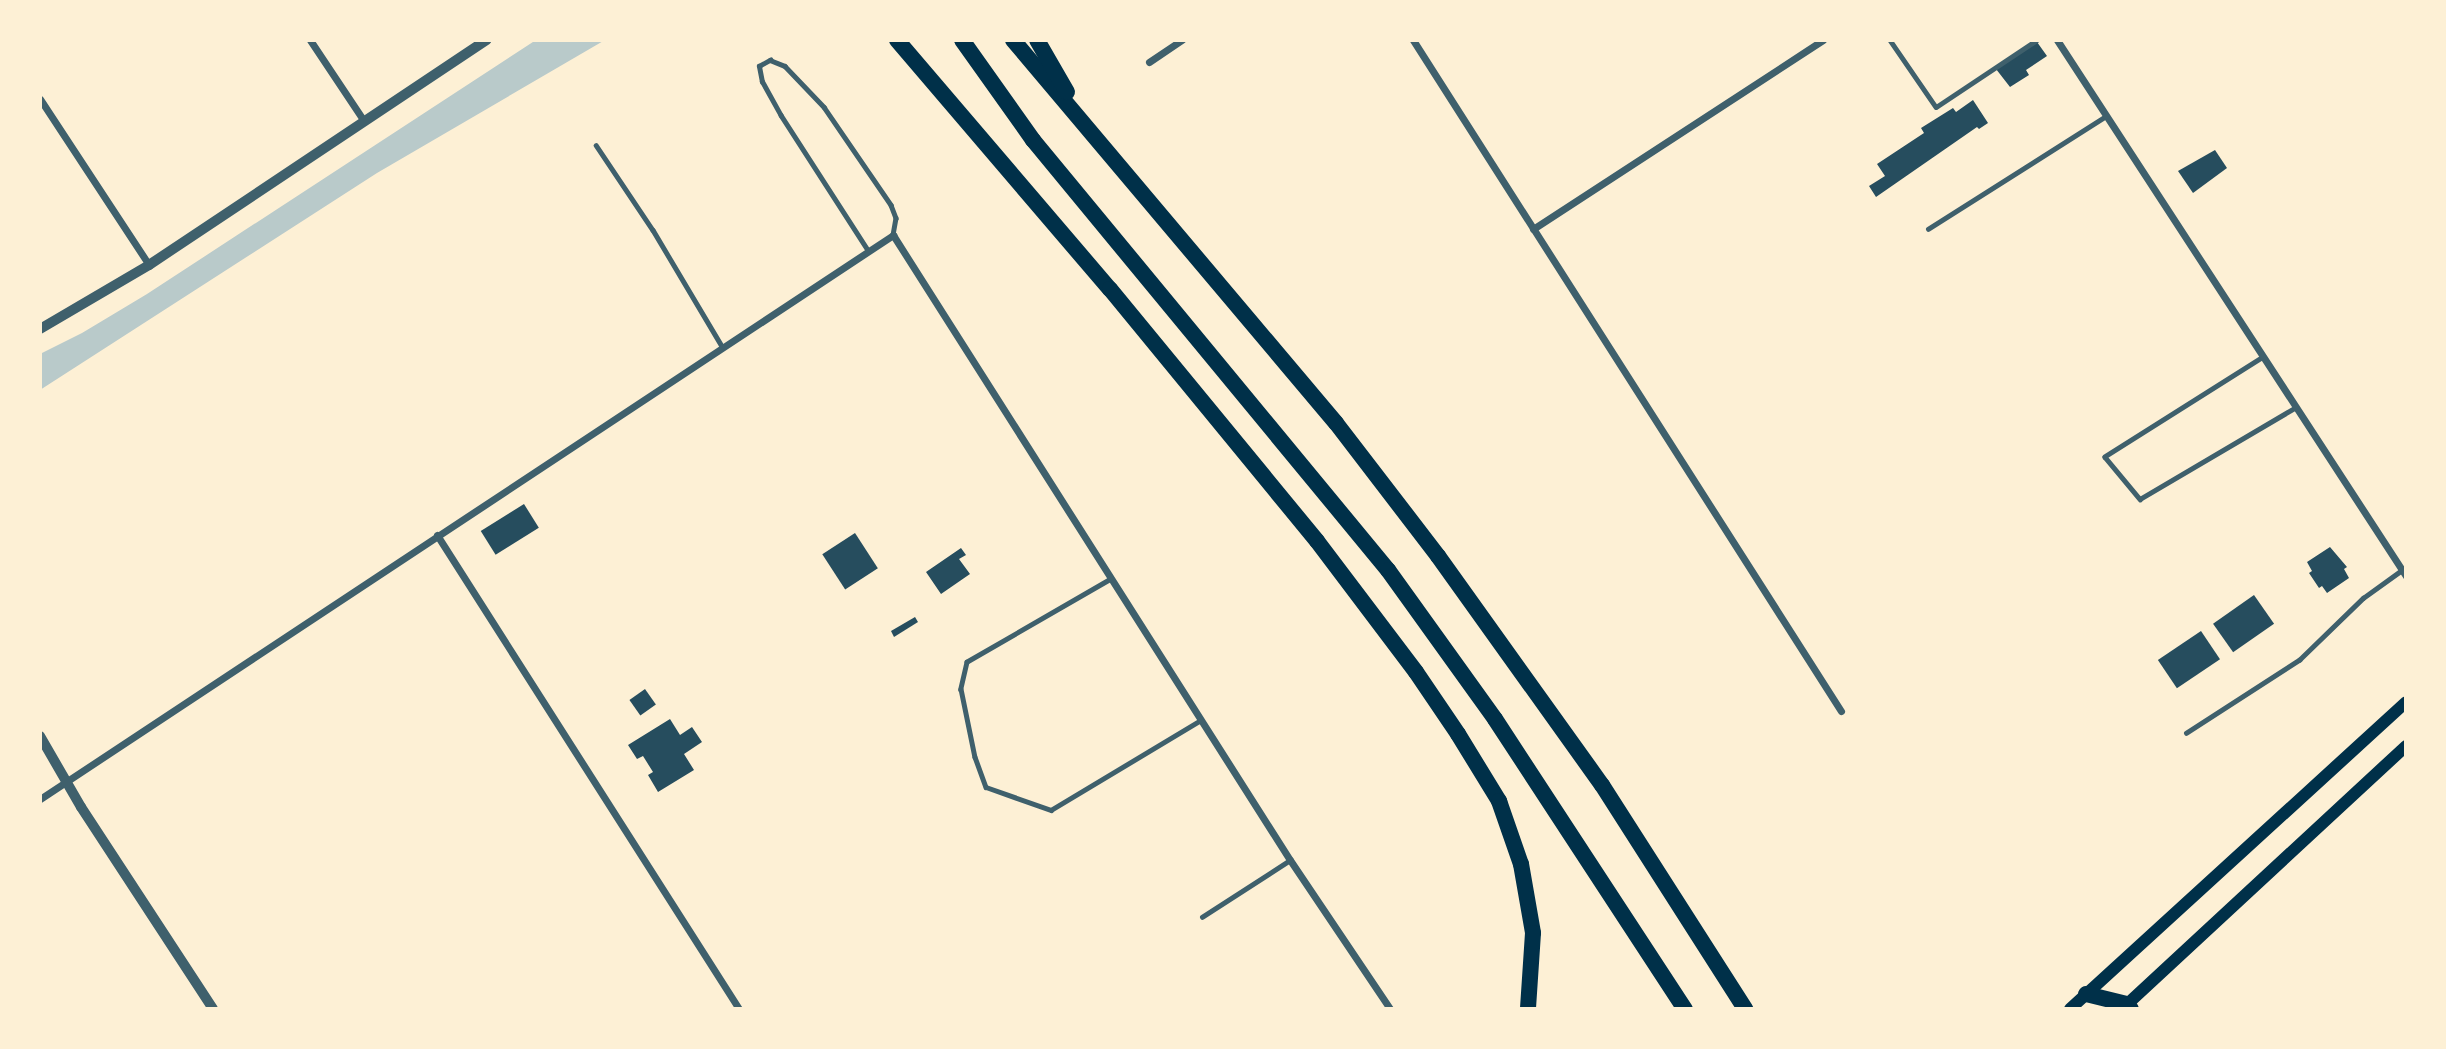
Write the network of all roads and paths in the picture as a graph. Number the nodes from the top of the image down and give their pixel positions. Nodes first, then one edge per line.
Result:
1 (310, 40) edge
2 (487, 40) edge
3 (897, 40) edge
4 (1013, 40) edge
5 (1037, 40) edge
6 (1182, 40) edge
7 (1413, 40) edge
8 (1824, 40) edge
9 (1891, 40) edge
10 (2037, 40) edge
11 (2057, 40) edge
12 (963, 44) edge
13 (1149, 62) dead end
14 (40, 99) edge
15 (2106, 116) junction
16 (364, 121) junction
17 (1087, 128) junction
18 (596, 145) dead end
19 (1533, 229) junction
20 (1928, 229) dead end
21 (893, 234) junction
22 (868, 251) junction
23 (149, 265) junction
24 (40, 329) edge
25 (722, 346) junction
26 (2263, 357) junction
27 (2296, 407) junction
28 (437, 534) junction
29 (2404, 573) edge
30 (1111, 579) junction
31 (2406, 702) edge
32 (1841, 711) dead end
33 (1201, 720) junction
34 (2186, 733) dead end
35 (40, 736) edge
36 (2406, 746) edge
37 (66, 781) junction
38 (40, 799) edge
39 (1290, 860) junction
40 (1202, 917) dead end
41 (2088, 1002) edge
42 (2126, 1007) edge
43 (214, 1009) edge
44 (739, 1009) edge
45 (1390, 1009) edge
46 (1528, 1009) edge
47 (1685, 1009) edge
48 (1745, 1009) edge
49 (2070, 1009) edge

1 - 16 street
2 - 16 street
3 - 46 highway
4 - 17 highway
5 - 17 highway
6 - 13 street
7 - 19 street
8 - 19 street
9 - 10 lane
11 - 15 street
12 - 47 highway
14 - 23 street
15 - 20 lane
15 - 26 street
16 - 23 street
17 - 48 highway
18 - 25 lane
19 - 32 street
21 - 22 street
21 - 22 lane
21 - 30 street
22 - 25 street
23 - 24 street
25 - 28 street
26 - 27 street
26 - 27 lane
27 - 29 street
28 - 37 street
28 - 44 street
29 - 34 lane
30 - 33 street
30 - 33 lane
31 - 41 main road
33 - 39 street
35 - 37 street
36 - 42 main road
37 - 38 street
37 - 43 street
39 - 40 lane
39 - 45 street
41 - 42 highway
41 - 49 main road

